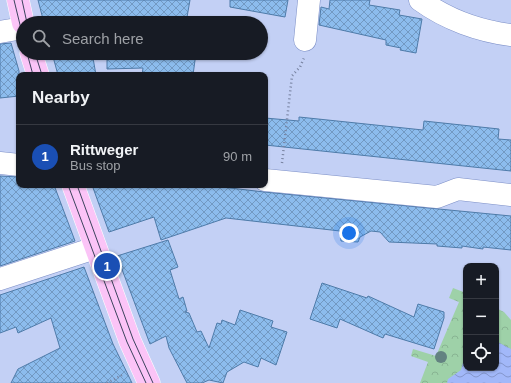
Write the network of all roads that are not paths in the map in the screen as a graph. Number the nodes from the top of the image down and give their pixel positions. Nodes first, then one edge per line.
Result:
1 (18, 0) edge
2 (309, 0) edge
3 (420, 0) edge
4 (22, 16) edge
5 (16, 29) edge
6 (0, 32) edge
7 (511, 35) edge
8 (305, 40) road end
9 (33, 60) edge
10 (37, 72) edge
11 (0, 163) edge
12 (16, 165) edge
13 (273, 181) edge
14 (74, 188) edge
15 (511, 195) edge
16 (95, 248) junction
17 (0, 279) edge
18 (149, 383) edge

1 - 4 main road
2 - 8 street
3 - 7 street
5 - 6 street
9 - 10 main road
11 - 12 street
13 - 15 street
14 - 16 main road
16 - 17 street
16 - 18 main road

